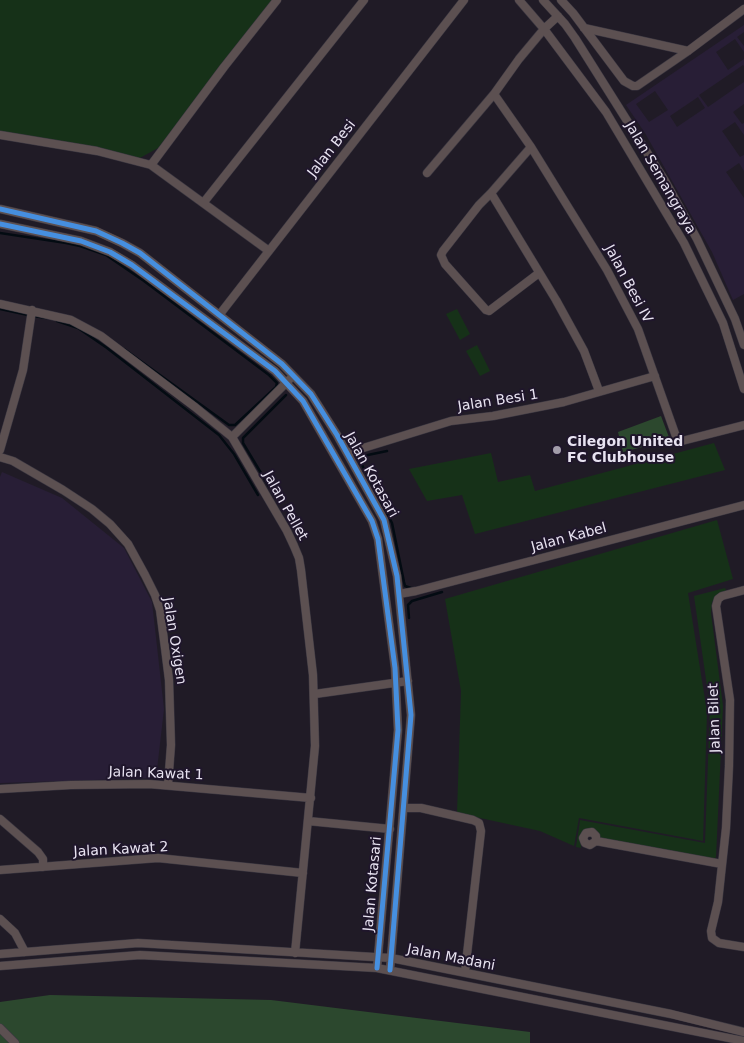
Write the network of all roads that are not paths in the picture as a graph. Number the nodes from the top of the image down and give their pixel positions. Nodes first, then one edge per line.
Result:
1 (277, 0) edge
2 (364, 0) edge
3 (464, 0) edge
4 (520, 0) edge
5 (543, 0) edge
6 (561, 0) edge
7 (744, 9) edge
8 (558, 16) junction
9 (584, 28) junction
10 (544, 29) junction
11 (688, 51) junction
12 (494, 94) junction
13 (0, 135) edge
14 (531, 147) junction
15 (151, 165) junction
16 (427, 173) dead end
17 (492, 193) junction
18 (204, 202) junction
19 (0, 209) edge
20 (0, 224) edge
21 (96, 231) junction
22 (91, 244) junction
23 (269, 251) junction
24 (539, 273) junction
25 (0, 304) edge
26 (32, 314) junction
27 (220, 314) junction
28 (744, 344) edge
29 (294, 375) junction
30 (655, 376) junction
31 (286, 382) junction
32 (744, 389) edge
33 (599, 391) junction
34 (744, 425) edge
35 (232, 437) junction
36 (0, 450) edge
37 (347, 453) junction
38 (0, 457) edge
39 (744, 505) edge
40 (744, 590) edge
41 (403, 593) junction
42 (408, 681) junction
43 (396, 682) junction
44 (314, 694) junction
45 (168, 784) junction
46 (0, 789) edge
47 (311, 798) junction
48 (404, 808) junction
49 (0, 819) edge
50 (308, 820) junction
51 (390, 829) junction
52 (596, 841) dead end
53 (722, 864) junction
54 (43, 867) junction
55 (0, 870) edge
56 (303, 873) junction
57 (0, 919) edge
58 (744, 947) edge
59 (25, 952) junction
60 (295, 953) junction
61 (0, 954) edge
62 (378, 958) junction
63 (392, 958) junction
64 (0, 966) edge
65 (377, 968) junction
66 (390, 970) junction
67 (464, 972) junction
68 (0, 1028) edge
69 (744, 1032) edge
70 (744, 1041) edge
71 (14, 1043) edge

1 - 15 street
2 - 18 street
3 - 23 street, Jalan Besi
4 - 10 street, Jalan Semangraya
5 - 8 street, Jalan Semangraya
6 - 9 street
7 - 11 street
8 - 10 street
8 - 28 street, Jalan Semangraya
9 - 11 street
9 - 11 street
10 - 12 street
10 - 32 street, Jalan Semangraya
12 - 14 street, Jalan Besi IV
12 - 16 street
13 - 15 street
14 - 17 street
14 - 30 street, Jalan Besi IV
15 - 18 street
17 - 24 street
17 - 24 street
18 - 23 street
19 - 21 street, Jalan Kotasari
20 - 22 street, Jalan Kotasari
21 - 22 street
21 - 27 street, Jalan Kotasari
22 - 31 street, Jalan Kotasari
23 - 27 street, Jalan Besi
24 - 33 street
25 - 26 street, Jalan Pellet
26 - 35 street, Jalan Pellet
26 - 36 street
27 - 29 street, Jalan Kotasari
29 - 31 street
29 - 37 street, Jalan Kotasari
30 - 33 street, Jalan Besi 1
30 - 34 street, Jalan Besi IV
31 - 35 street
31 - 43 street, Jalan Kotasari
33 - 37 street, Jalan Besi 1
35 - 44 street, Jalan Pellet
37 - 41 street, Jalan Kotasari
38 - 45 street, Jalan Oxigen
39 - 41 street, Jalan Kabel
40 - 53 street, Jalan Bilet
41 - 42 street, Jalan Kotasari
42 - 43 street
42 - 48 street, Jalan Kotasari
43 - 44 street
43 - 51 street, Jalan Kotasari
44 - 47 street, Jalan Pellet
45 - 46 street, Jalan Kawat 1
45 - 47 street, Jalan Kawat 1
47 - 50 street, Jalan Pellet
48 - 63 street, Jalan Kotasari
48 - 67 street
49 - 54 street
50 - 51 street
50 - 56 street, Jalan Pellet
51 - 62 street, Jalan Kotasari
52 - 53 street
53 - 58 street, Jalan Bilet
54 - 55 street, Jalan Kawat 2
54 - 56 street, Jalan Kawat 2
56 - 60 street, Jalan Pellet
57 - 59 street
59 - 60 street, Jalan Madani
59 - 61 street, Jalan Madani
60 - 62 street, Jalan Madani
62 - 63 street, Jalan Madani
62 - 65 street, Jalan Kotasari
63 - 66 street, Jalan Kotasari
63 - 67 street, Jalan Madani
64 - 65 street, Jalan Madani
65 - 66 street, Jalan Madani
66 - 70 street, Jalan Madani
67 - 69 street, Jalan Madani
68 - 71 street

